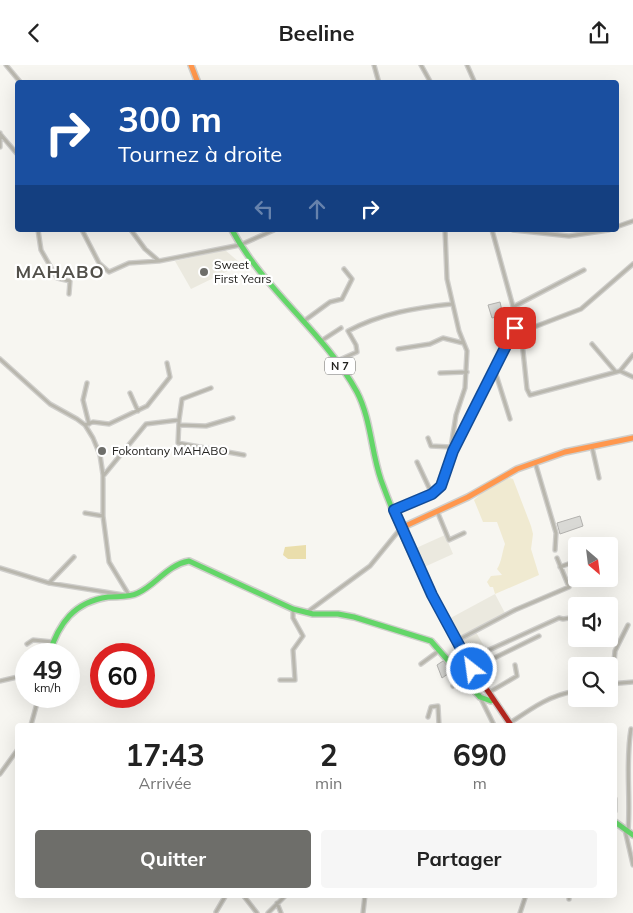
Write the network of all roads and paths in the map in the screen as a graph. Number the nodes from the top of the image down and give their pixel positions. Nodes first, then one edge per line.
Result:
1 (6, 65) edge
2 (191, 65) edge
3 (374, 65) edge
4 (420, 65) edge
5 (467, 65) edge
6 (18, 80) edge
7 (197, 80) edge
8 (378, 80) edge
9 (429, 80) edge
10 (474, 80) edge
11 (1, 134) edge
12 (0, 147) edge
13 (15, 151) edge
14 (633, 221) edge
15 (619, 226) edge
16 (38, 232) edge
17 (83, 232) edge
18 (132, 232) edge
19 (233, 232) edge
20 (269, 232) edge
21 (445, 232) edge
22 (493, 232) edge
23 (531, 232) edge
24 (594, 232) edge
25 (240, 245) junction
26 (159, 261) junction
27 (633, 264) edge
28 (344, 269) dead end
29 (584, 270) dead end
30 (69, 294) dead end
31 (452, 304) junction
32 (513, 307) junction
33 (517, 321) junction
34 (304, 322) junction
35 (340, 328) dead end
36 (521, 331) junction
37 (320, 341) junction
38 (463, 343) junction
39 (592, 344) dead end
40 (398, 349) dead end
41 (633, 355) edge
42 (0, 359) edge
43 (337, 361) junction
44 (167, 363) dead end
45 (494, 367) junction
46 (618, 371) junction
47 (440, 373) dead end
48 (467, 373) junction
49 (633, 377) edge
50 (87, 383) dead end
51 (211, 388) dead end
52 (130, 393) dead end
53 (138, 411) junction
54 (233, 418) dead end
55 (510, 419) dead end
56 (179, 420) junction
57 (87, 425) junction
58 (179, 425) junction
59 (428, 438) dead end
60 (633, 438) edge
61 (592, 446) junction
62 (452, 449) junction
63 (244, 455) dead end
64 (417, 462) dead end
65 (535, 462) junction
66 (103, 475) junction
67 (599, 478) dead end
68 (432, 494) junction
69 (394, 510) junction
70 (437, 511) junction
71 (85, 513) dead end
72 (103, 516) junction
73 (401, 528) junction
74 (464, 533) dead end
75 (555, 550) dead end
76 (74, 557) dead end
77 (557, 558) dead end
78 (568, 564) edge
79 (560, 567) junction
80 (0, 568) edge
81 (49, 583) junction
82 (130, 596) junction
83 (293, 609) junction
84 (306, 613) junction
85 (568, 618) edge
86 (628, 625) dead end
87 (539, 636) dead end
88 (456, 641) junction
89 (53, 642) joint
90 (28, 643) edge
91 (440, 649) junction
92 (614, 657) edge
93 (467, 660) junction
94 (421, 664) dead end
95 (515, 665) dead end
96 (472, 669) junction
97 (15, 678) edge
98 (466, 679) junction
99 (280, 680) dead end
100 (0, 681) edge
101 (633, 682) edge
102 (618, 683) edge
103 (453, 686) dead end
104 (568, 692) edge
105 (487, 694) junction
106 (480, 697) junction
107 (492, 701) junction
108 (36, 708) edge
109 (428, 717) dead end
110 (32, 723) edge
111 (440, 723) edge
112 (493, 723) edge
113 (509, 723) edge
114 (511, 723) edge
115 (631, 729) dead end
116 (15, 753) edge
117 (0, 774) edge
118 (617, 823) edge
119 (629, 832) edge
120 (633, 865) edge
121 (224, 898) edge
122 (245, 898) edge
123 (283, 898) edge
124 (365, 898) edge
125 (525, 898) edge
126 (277, 903) junction
127 (216, 912) edge
128 (257, 913) edge
129 (268, 913) edge
130 (281, 913) edge
131 (363, 913) edge
132 (520, 913) edge

1 - 6 street
2 - 7 street
3 - 8 street
4 - 9 street
5 - 10 street
11 - 12 street
11 - 13 street
14 - 15 street
16 - 30 street
17 - 26 street
18 - 26 street
19 - 25 street, N 7
20 - 25 street
21 - 31 street
22 - 32 street
23 - 24 street
25 - 26 street
25 - 34 street, N 7
27 - 36 street
28 - 34 street
29 - 32 street
31 - 38 street
31 - 43 street
32 - 33 street
33 - 36 street
33 - 45 street
34 - 37 street, N 7
35 - 37 street
36 - 46 street
37 - 43 street, N 7
38 - 40 street
38 - 48 street
39 - 46 street
41 - 46 street
42 - 57 street
43 - 69 street, N 7
44 - 53 street
45 - 55 street
45 - 62 street
46 - 49 street
47 - 48 street
48 - 62 street
50 - 57 street
51 - 56 street
52 - 53 street
53 - 57 street
54 - 58 street
56 - 58 street
56 - 66 street
57 - 66 street
58 - 63 street
59 - 62 street
60 - 61 street
61 - 65 street
61 - 67 street
62 - 68 street
64 - 68 street
65 - 70 street
65 - 75 street
66 - 72 street
68 - 69 street
69 - 73 street, N 7
70 - 73 street
70 - 74 street
71 - 72 street
72 - 82 street
73 - 84 street
73 - 88 street, N 7
76 - 81 street
77 - 79 street
78 - 79 street
79 - 88 street
80 - 81 street
81 - 82 street
82 - 83 street
82 - 89 street
83 - 84 street
83 - 99 street
84 - 91 street
85 - 93 street
86 - 92 street
87 - 96 street
88 - 93 street, N 7
89 - 90 street
91 - 94 street
91 - 98 street
93 - 96 street, N 7
95 - 105 street
96 - 105 street, N 7
97 - 100 street
98 - 103 street
98 - 106 street
101 - 102 street
104 - 114 street
105 - 107 street, N 7
106 - 107 street
106 - 112 street
107 - 113 street, N 7
108 - 110 street
109 - 111 street
115 - 119 street
116 - 117 street
118 - 119 street
119 - 120 street
121 - 127 street
122 - 128 street
123 - 126 street
124 - 131 street
125 - 132 street
126 - 129 street
126 - 130 street

